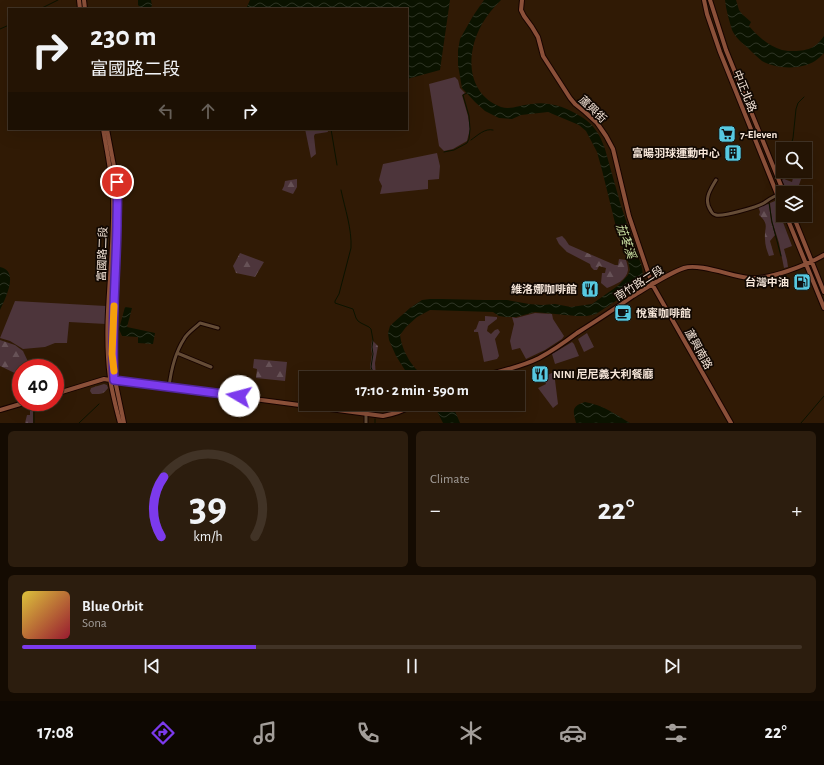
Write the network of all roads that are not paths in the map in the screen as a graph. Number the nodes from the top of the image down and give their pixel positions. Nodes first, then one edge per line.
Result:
1 (522, 0) edge
2 (704, 0) edge
3 (710, 0) edge
4 (103, 130) edge
5 (107, 130) edge
6 (716, 180) dead end
7 (781, 186) edge
8 (776, 192) edge
9 (776, 195) edge
10 (789, 222) edge
11 (796, 222) edge
12 (824, 255) edge
13 (811, 261) junction
14 (805, 264) junction
15 (652, 284) junction
16 (824, 292) edge
17 (824, 308) edge
18 (218, 328) dead end
19 (177, 353) junction
20 (211, 367) dead end
21 (503, 371) edge
22 (112, 380) junction
23 (169, 387) junction
24 (64, 391) edge
25 (12, 406) edge
26 (0, 410) edge
27 (403, 411) edge
28 (366, 413) junction
29 (120, 423) edge
30 (124, 423) edge
31 (366, 423) edge
32 (731, 423) edge

1 - 15 street, 蘆興街
2 - 8 street, 中正北路
3 - 7 street, 中正北路
4 - 22 street, 富國路二段
5 - 22 street, 富國路二段
6 - 9 street
10 - 14 street
11 - 13 street
12 - 13 street, 南竹路二段
13 - 14 street, 南竹路二段
13 - 16 street
14 - 15 street, 南竹路二段
14 - 17 street
15 - 21 street, 南竹路二段
15 - 32 street, 蘆興南路
18 - 19 street
19 - 20 street
19 - 23 street
22 - 23 street
22 - 24 street
22 - 29 street
22 - 30 street
23 - 28 street
25 - 26 street
27 - 28 street
28 - 31 street

